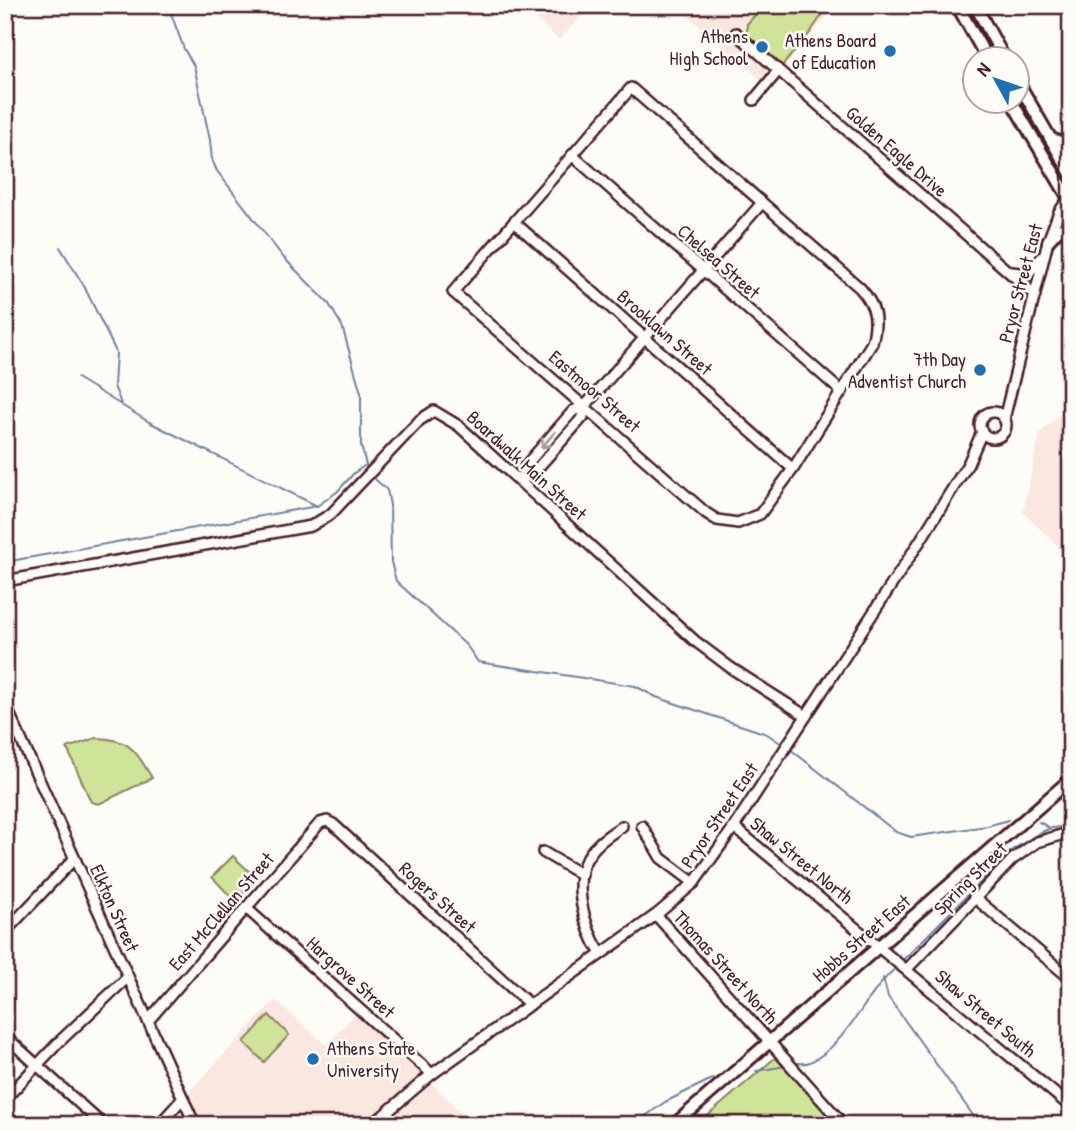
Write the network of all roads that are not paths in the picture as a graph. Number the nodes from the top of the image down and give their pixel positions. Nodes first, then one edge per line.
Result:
1 (957, 5) edge
2 (975, 5) edge
3 (736, 33) dead end
4 (980, 46) edge
5 (997, 46) edge
6 (778, 71) junction
7 (754, 100) dead end
8 (1030, 102) edge
9 (1020, 116) edge
10 (1051, 139) junction
11 (1071, 140) edge
12 (572, 155) junction
13 (1071, 174) edge
14 (1070, 198) edge
15 (761, 204) junction
16 (514, 222) junction
17 (1071, 225) edge
18 (1047, 245) junction
19 (704, 271) junction
20 (1008, 271) junction
21 (1035, 295) junction
22 (645, 338) junction
23 (1013, 381) junction
24 (842, 392) junction
25 (585, 406) junction
26 (994, 412) junction
27 (1004, 419) junction
28 (982, 432) junction
29 (996, 437) junction
30 (968, 464) junction
31 (793, 469) junction
32 (520, 481) junction
33 (5, 581) edge
34 (5, 705) edge
35 (806, 716) junction
36 (1071, 779) edge
37 (320, 823) joint
38 (622, 826) dead end
39 (642, 826) dead end
40 (734, 827) junction
41 (1071, 832) edge
42 (1060, 834) junction
43 (1071, 843) edge
44 (543, 852) dead end
45 (74, 859) junction
46 (582, 875) junction
47 (694, 883) junction
48 (974, 897) junction
49 (246, 908) junction
50 (656, 915) junction
51 (5, 932) edge
52 (880, 946) junction
53 (601, 954) junction
54 (907, 969) junction
55 (127, 978) junction
56 (1071, 979) edge
57 (530, 1005) junction
58 (149, 1021) junction
59 (5, 1036) edge
60 (769, 1043) junction
61 (38, 1065) junction
62 (432, 1073) junction
63 (183, 1098) junction
64 (5, 1099) edge
65 (1071, 1107) edge
66 (103, 1125) edge
67 (159, 1125) edge
68 (195, 1125) edge
69 (372, 1125) edge
70 (674, 1125) edge
71 (844, 1125) edge

1 - 4 main road
2 - 5 main road
3 - 6 street, Golden Eagle Drive
6 - 7 street
6 - 20 street, Golden Eagle Drive
8 - 10 main road
9 - 14 main road
10 - 11 main road
10 - 13 main road
12 - 15 street, Eastmoor Street
12 - 16 street, Eastmoor Street
12 - 19 street, Chelsea Street
14 - 18 street, Pryor Street East
15 - 19 street
15 - 24 street, Eastmoor Street
16 - 22 street, Brooklawn Street
16 - 25 street, Eastmoor Street
17 - 18 main road
18 - 20 street
18 - 21 street, Pryor Street East
19 - 22 street
19 - 24 street, Chelsea Street
20 - 21 street, Golden Eagle Drive
21 - 23 street, Pryor Street East
22 - 25 street
22 - 31 street, Brooklawn Street
23 - 26 street, Pryor Street East
23 - 27 street, Pryor Street East
24 - 31 street, Eastmoor Street
25 - 31 street, Eastmoor Street
25 - 32 street
26 - 27 street
26 - 28 street
27 - 29 street
28 - 29 street
28 - 30 street, Pryor Street East
29 - 30 street, Pryor Street East
30 - 35 street, Pryor Street East
32 - 33 street, Boardwalk Main Street
32 - 35 street, Boardwalk Main Street
34 - 45 street, Elkton Street
35 - 40 street, Pryor Street East
36 - 52 main road, Hobbs Street East
37 - 49 street, East McClellan Street
37 - 57 street, Rogers Street
38 - 46 street
39 - 47 street
40 - 47 street, Pryor Street East
40 - 52 street, Shaw Street North
41 - 42 street, Spring Street
42 - 43 street
42 - 48 street, Spring Street
44 - 46 street
45 - 51 street
45 - 55 street, Elkton Street
46 - 53 street
47 - 50 street, Pryor Street East
48 - 54 street, Spring Street
48 - 56 street
49 - 58 street, East McClellan Street
49 - 62 street, Hargrove Street
50 - 53 street, Pryor Street East
50 - 60 street, Thomas Street North
52 - 54 street, Shaw Street South
52 - 60 main road, Hobbs Street East
53 - 57 street, Pryor Street East
54 - 65 street, Shaw Street South
55 - 58 street, Elkton Street
55 - 61 street
57 - 62 street, Pryor Street East
58 - 63 street, Elkton Street
59 - 61 street
60 - 70 main road, Hobbs Street East
60 - 71 street, Thomas Street North
61 - 64 street
61 - 66 street
62 - 69 street, Pryor Street East
63 - 67 street
63 - 68 street, Elkton Street

